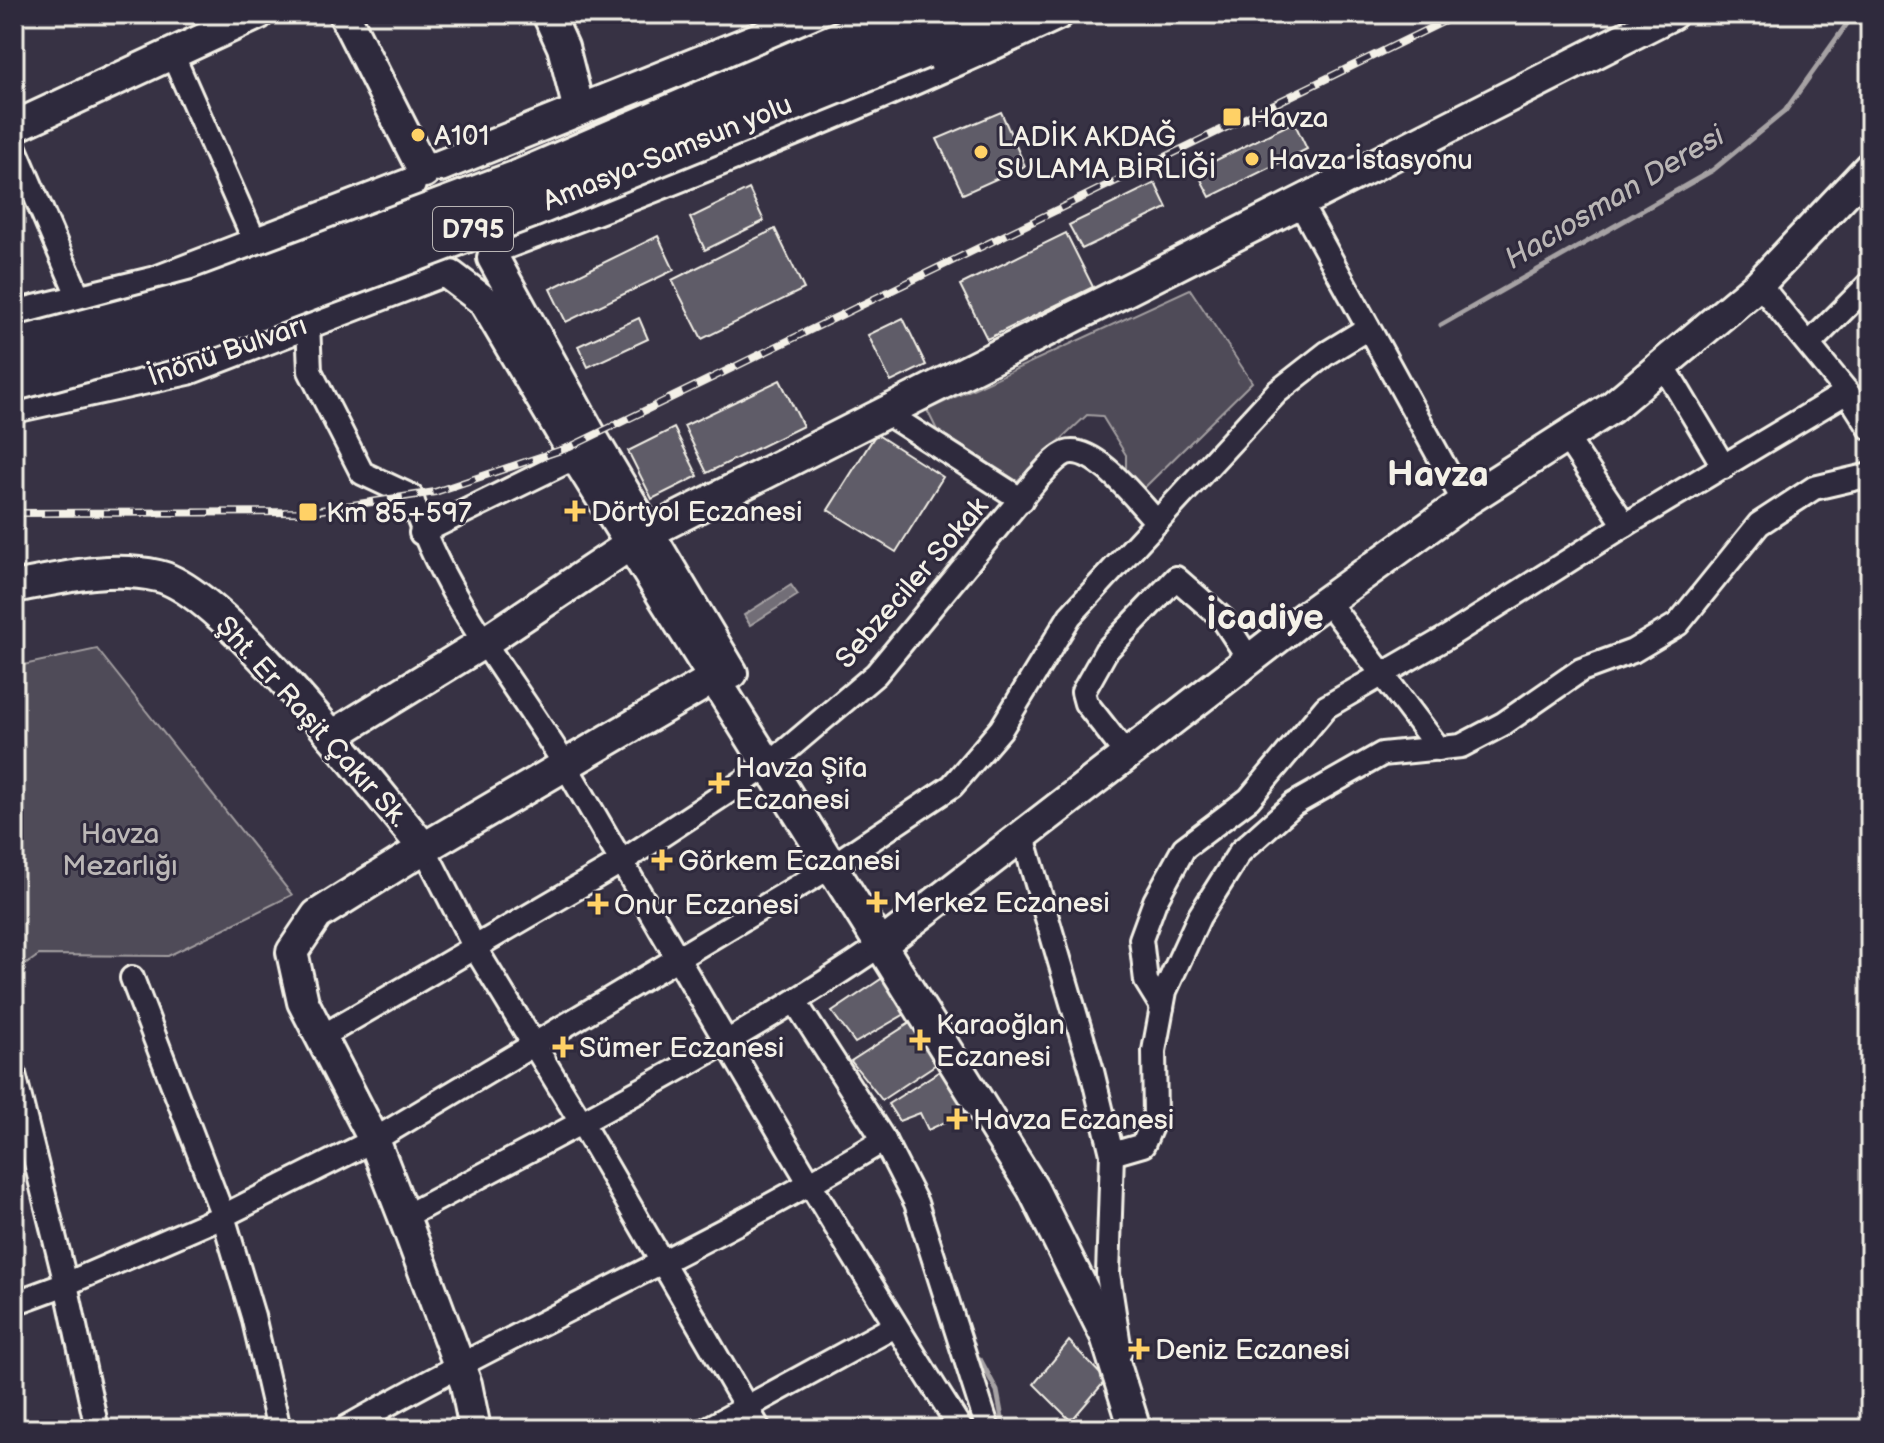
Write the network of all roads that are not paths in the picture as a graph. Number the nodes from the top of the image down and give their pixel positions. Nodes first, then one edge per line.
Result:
1 (258, 14) edge
2 (344, 14) edge
3 (548, 14) edge
4 (819, 14) edge
5 (995, 14) edge
6 (1058, 14) edge
7 (1672, 14) edge
8 (914, 31) edge
9 (173, 56) junction
10 (579, 110) junction
11 (14, 127) edge
12 (14, 146) edge
13 (1870, 167) edge
14 (425, 174) junction
15 (1300, 203) junction
16 (256, 244) junction
17 (497, 252) junction
18 (443, 275) junction
19 (1870, 283) edge
20 (1759, 284) junction
21 (80, 300) junction
22 (14, 316) edge
23 (308, 323) junction
24 (1368, 328) junction
25 (1809, 344) junction
26 (14, 349) edge
27 (1663, 365) junction
28 (14, 380) edge
29 (1847, 392) junction
30 (14, 407) edge
31 (883, 411) junction
32 (1870, 428) edge
33 (1566, 437) junction
34 (576, 457) junction
35 (1724, 467) junction
36 (1870, 475) edge
37 (1022, 500) junction
38 (1464, 502) junction
39 (1157, 522) junction
40 (1625, 525) junction
41 (421, 533) junction
42 (640, 539) junction
43 (14, 587) edge
44 (1327, 601) junction
45 (483, 643) junction
46 (1249, 659) junction
47 (720, 668) junction
48 (1383, 675) junction
49 (332, 736) junction
50 (1439, 749) junction
51 (1126, 754) junction
52 (770, 764) junction
53 (566, 767) junction
54 (1022, 833) junction
55 (424, 848) junction
56 (621, 862) junction
57 (832, 866) junction
58 (881, 945) junction
59 (475, 948) junction
60 (677, 957) junction
61 (132, 978) dead end
62 (796, 1003) junction
63 (1162, 1007) junction
64 (321, 1037) junction
65 (728, 1043) junction
66 (534, 1044) junction
67 (14, 1074) edge
68 (581, 1122) junction
69 (374, 1140) junction
70 (884, 1140) junction
71 (1112, 1154) junction
72 (811, 1184) junction
73 (223, 1216) junction
74 (404, 1217) junction
75 (661, 1261) junction
76 (66, 1284) junction
77 (14, 1303) edge
78 (895, 1326) junction
79 (459, 1363) junction
80 (747, 1408) junction
81 (1131, 1423) edge
82 (97, 1429) edge
83 (279, 1429) edge
84 (344, 1429) edge
85 (475, 1429) edge
86 (707, 1429) edge
87 (759, 1429) edge
88 (961, 1429) edge
89 (988, 1429) edge

1 - 9 street
2 - 14 street
3 - 10 street
4 - 10 street
5 - 8 highway, Amasya-Samsun yolu / D795
6 - 17 street
7 - 15 street
8 - 26 highway, Amasya-Samsun yolu / D795, bridge
8 - 28 highway, Amasya-Samsun yolu / D795, bridge
9 - 11 street
9 - 16 street
10 - 14 street
12 - 21 street
13 - 20 street
14 - 16 street
14 - 17 street
14 - 18 street
15 - 24 street
15 - 31 street
16 - 21 street
17 - 18 street
17 - 42 street
18 - 23 street, İnönü Bulvarı
18 - 34 street
19 - 25 street
20 - 25 street
20 - 27 street
21 - 22 street
23 - 30 street, İnönü Bulvarı
23 - 41 street
24 - 38 street
24 - 39 street
25 - 29 street
27 - 33 street
27 - 35 street
29 - 32 street
29 - 35 street
31 - 37 street
31 - 42 street
33 - 38 street
33 - 40 street
34 - 41 street
34 - 42 street
35 - 40 street
36 - 50 street
37 - 39 street, Sebzeciler Sokak
37 - 52 street, Sebzeciler Sokak
38 - 44 street
39 - 57 street
40 - 48 street
41 - 45 street
42 - 45 street
42 - 47 street
43 - 49 street, Şht. Er Raşit Çakır Sk.
44 - 46 street
44 - 48 street
45 - 49 street
45 - 53 street
46 - 51 street
46 - 51 street
47 - 52 street
47 - 53 street
48 - 50 street
48 - 63 street
49 - 55 street, Şht. Er Raşit Çakır Sk.
50 - 63 street
51 - 54 street
52 - 56 street, Sebzeciler Sokak
52 - 57 street
53 - 55 street
53 - 56 street
54 - 58 street
54 - 71 street
55 - 59 street
55 - 64 street
56 - 59 street, Sebzeciler Sokak
56 - 60 street
57 - 58 street
57 - 60 street
58 - 62 street
58 - 81 street
59 - 64 street, Sebzeciler Sokak
59 - 66 street
60 - 65 street
60 - 66 street
61 - 73 street
62 - 65 street
62 - 70 street
63 - 71 street
64 - 69 street
65 - 68 street
65 - 72 street
66 - 68 street
66 - 69 street
67 - 76 street
68 - 74 street
68 - 75 street
69 - 73 street
69 - 74 street
70 - 72 street
70 - 89 street
71 - 81 street
72 - 75 street
72 - 78 street
73 - 76 street
73 - 83 street
74 - 79 street
75 - 79 street
75 - 80 street
76 - 77 street
76 - 82 street
78 - 80 street
78 - 88 street
79 - 84 street
79 - 85 street
80 - 86 street
80 - 87 street

